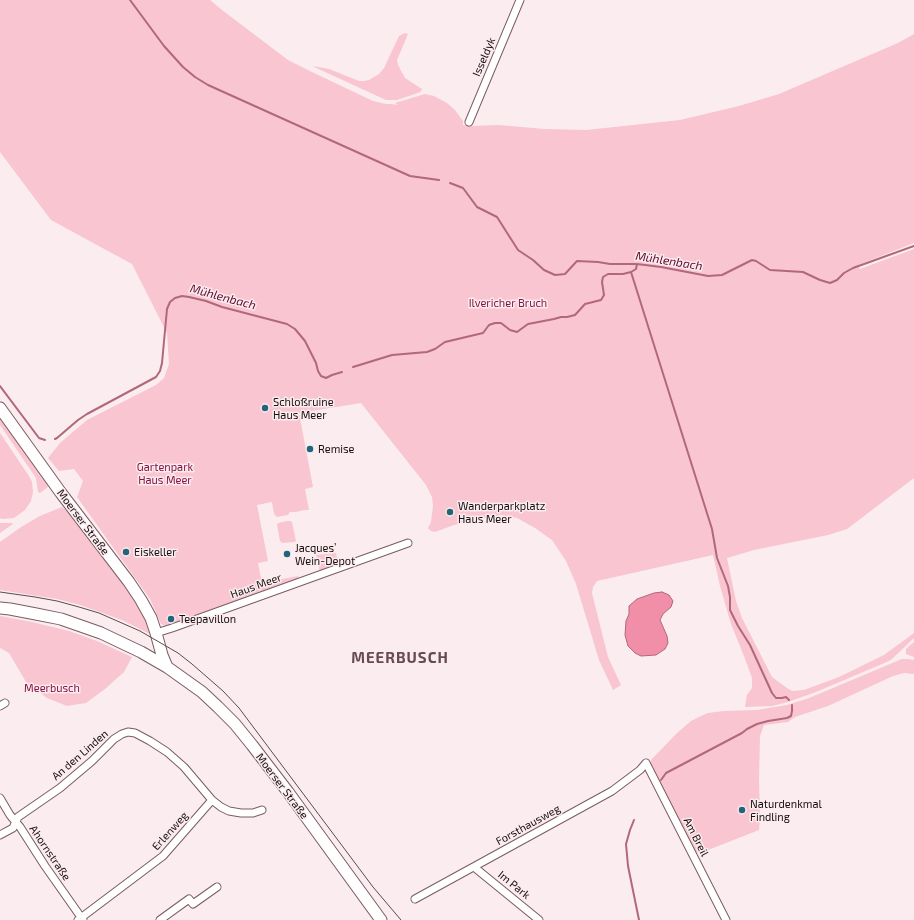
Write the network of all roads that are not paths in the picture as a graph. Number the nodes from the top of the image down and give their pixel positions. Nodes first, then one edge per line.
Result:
1 (520, 0) edge
2 (469, 122) dead end
3 (0, 408) edge
4 (408, 543) dead end
5 (0, 608) edge
6 (157, 637) junction
7 (141, 652) junction
8 (166, 667) junction
9 (646, 763) joint
10 (0, 798) edge
11 (212, 800) junction
12 (262, 810) dead end
13 (16, 822) junction
14 (0, 835) edge
15 (474, 867) junction
16 (217, 887) dead end
17 (415, 899) dead end
18 (169, 914) junction
19 (81, 919) edge
20 (160, 920) edge
21 (174, 920) edge
22 (381, 920) edge
23 (539, 920) edge
24 (726, 920) edge

1 - 2 street, Isseldyk
3 - 6 main road, Moerser Straße
4 - 6 street, Haus Meer
5 - 7 main road, Moerser Straße
6 - 7 main road
6 - 8 main road, Moerser Straße
7 - 8 main road, Moerser Straße
8 - 22 main road, Moerser Straße
9 - 15 street, Forsthausweg
9 - 24 street, Am Breil
10 - 13 street, Ahornstraße
11 - 12 street
11 - 13 street, An den Linden
11 - 19 street, Erlenweg
13 - 14 street, An den Linden
13 - 19 street, Ahornstraße
15 - 17 street, Forsthausweg
15 - 23 street, Im Park
16 - 18 street
18 - 20 street
18 - 21 street

